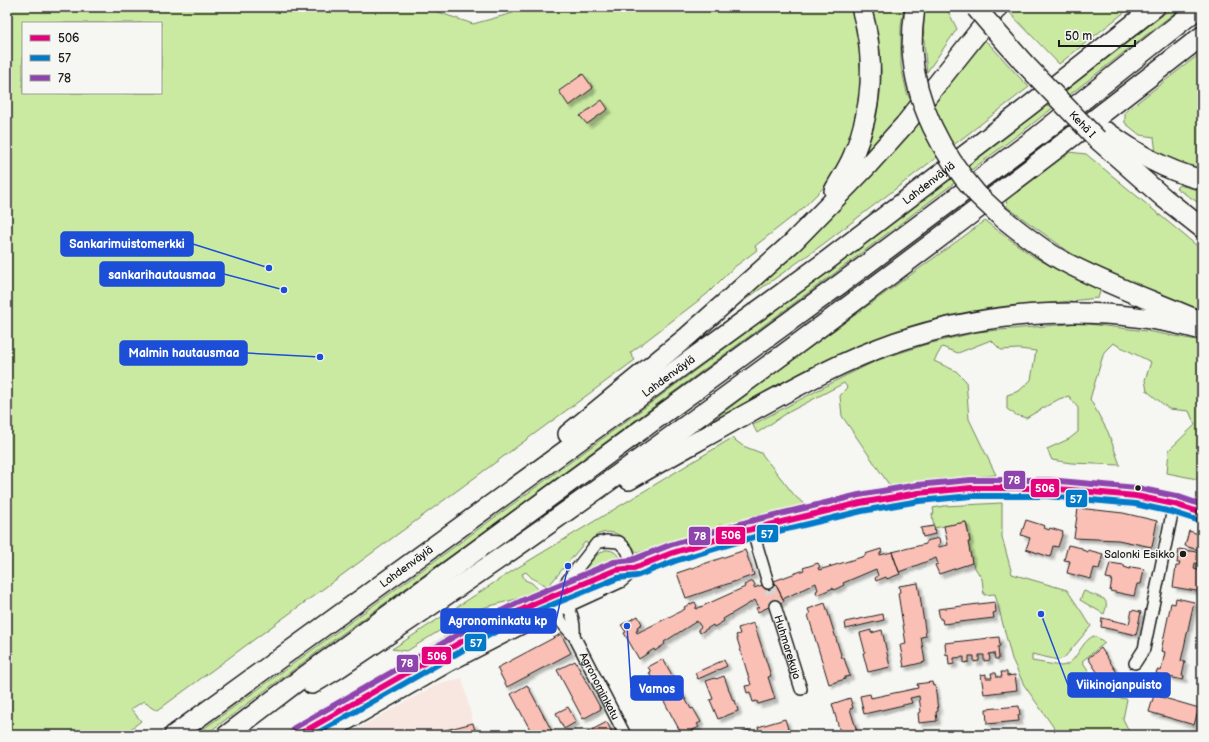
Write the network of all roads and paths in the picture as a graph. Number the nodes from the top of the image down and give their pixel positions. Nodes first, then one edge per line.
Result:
1 (861, 7) edge
2 (915, 7) edge
3 (975, 7) edge
4 (998, 7) edge
5 (1155, 7) edge
6 (1200, 7) edge
7 (1202, 36) edge
8 (1102, 136) junction
9 (1202, 180) edge
10 (1202, 228) edge
11 (793, 242) junction
12 (1202, 321) edge
13 (1202, 330) edge
14 (1174, 504) junction
15 (1202, 513) edge
16 (548, 525) junction
17 (458, 529) junction
18 (752, 529) junction
19 (634, 568) junction
20 (768, 584) tunnel mouth
21 (560, 603) junction
22 (775, 606) tunnel mouth
23 (1135, 663) dead end
24 (801, 689) dead end
25 (234, 730) edge
26 (174, 735) edge
27 (298, 735) edge
28 (325, 735) edge
29 (625, 735) edge

1 - 11 highway
2 - 12 highway, bridge
3 - 8 highway, bridge
4 - 11 highway
5 - 17 highway, Lahdenväylä
6 - 25 highway
7 - 16 highway
8 - 9 highway
8 - 10 highway, Kehä I
11 - 17 highway
13 - 16 highway
14 - 15 street
14 - 18 street
14 - 23 street
16 - 25 highway
17 - 26 highway, Lahdenväylä
18 - 19 street
18 - 20 street
19 - 21 street
19 - 21 street
21 - 27 street
21 - 28 street
21 - 29 street, Agronominkatu
22 - 24 street, Huhmarekuja

